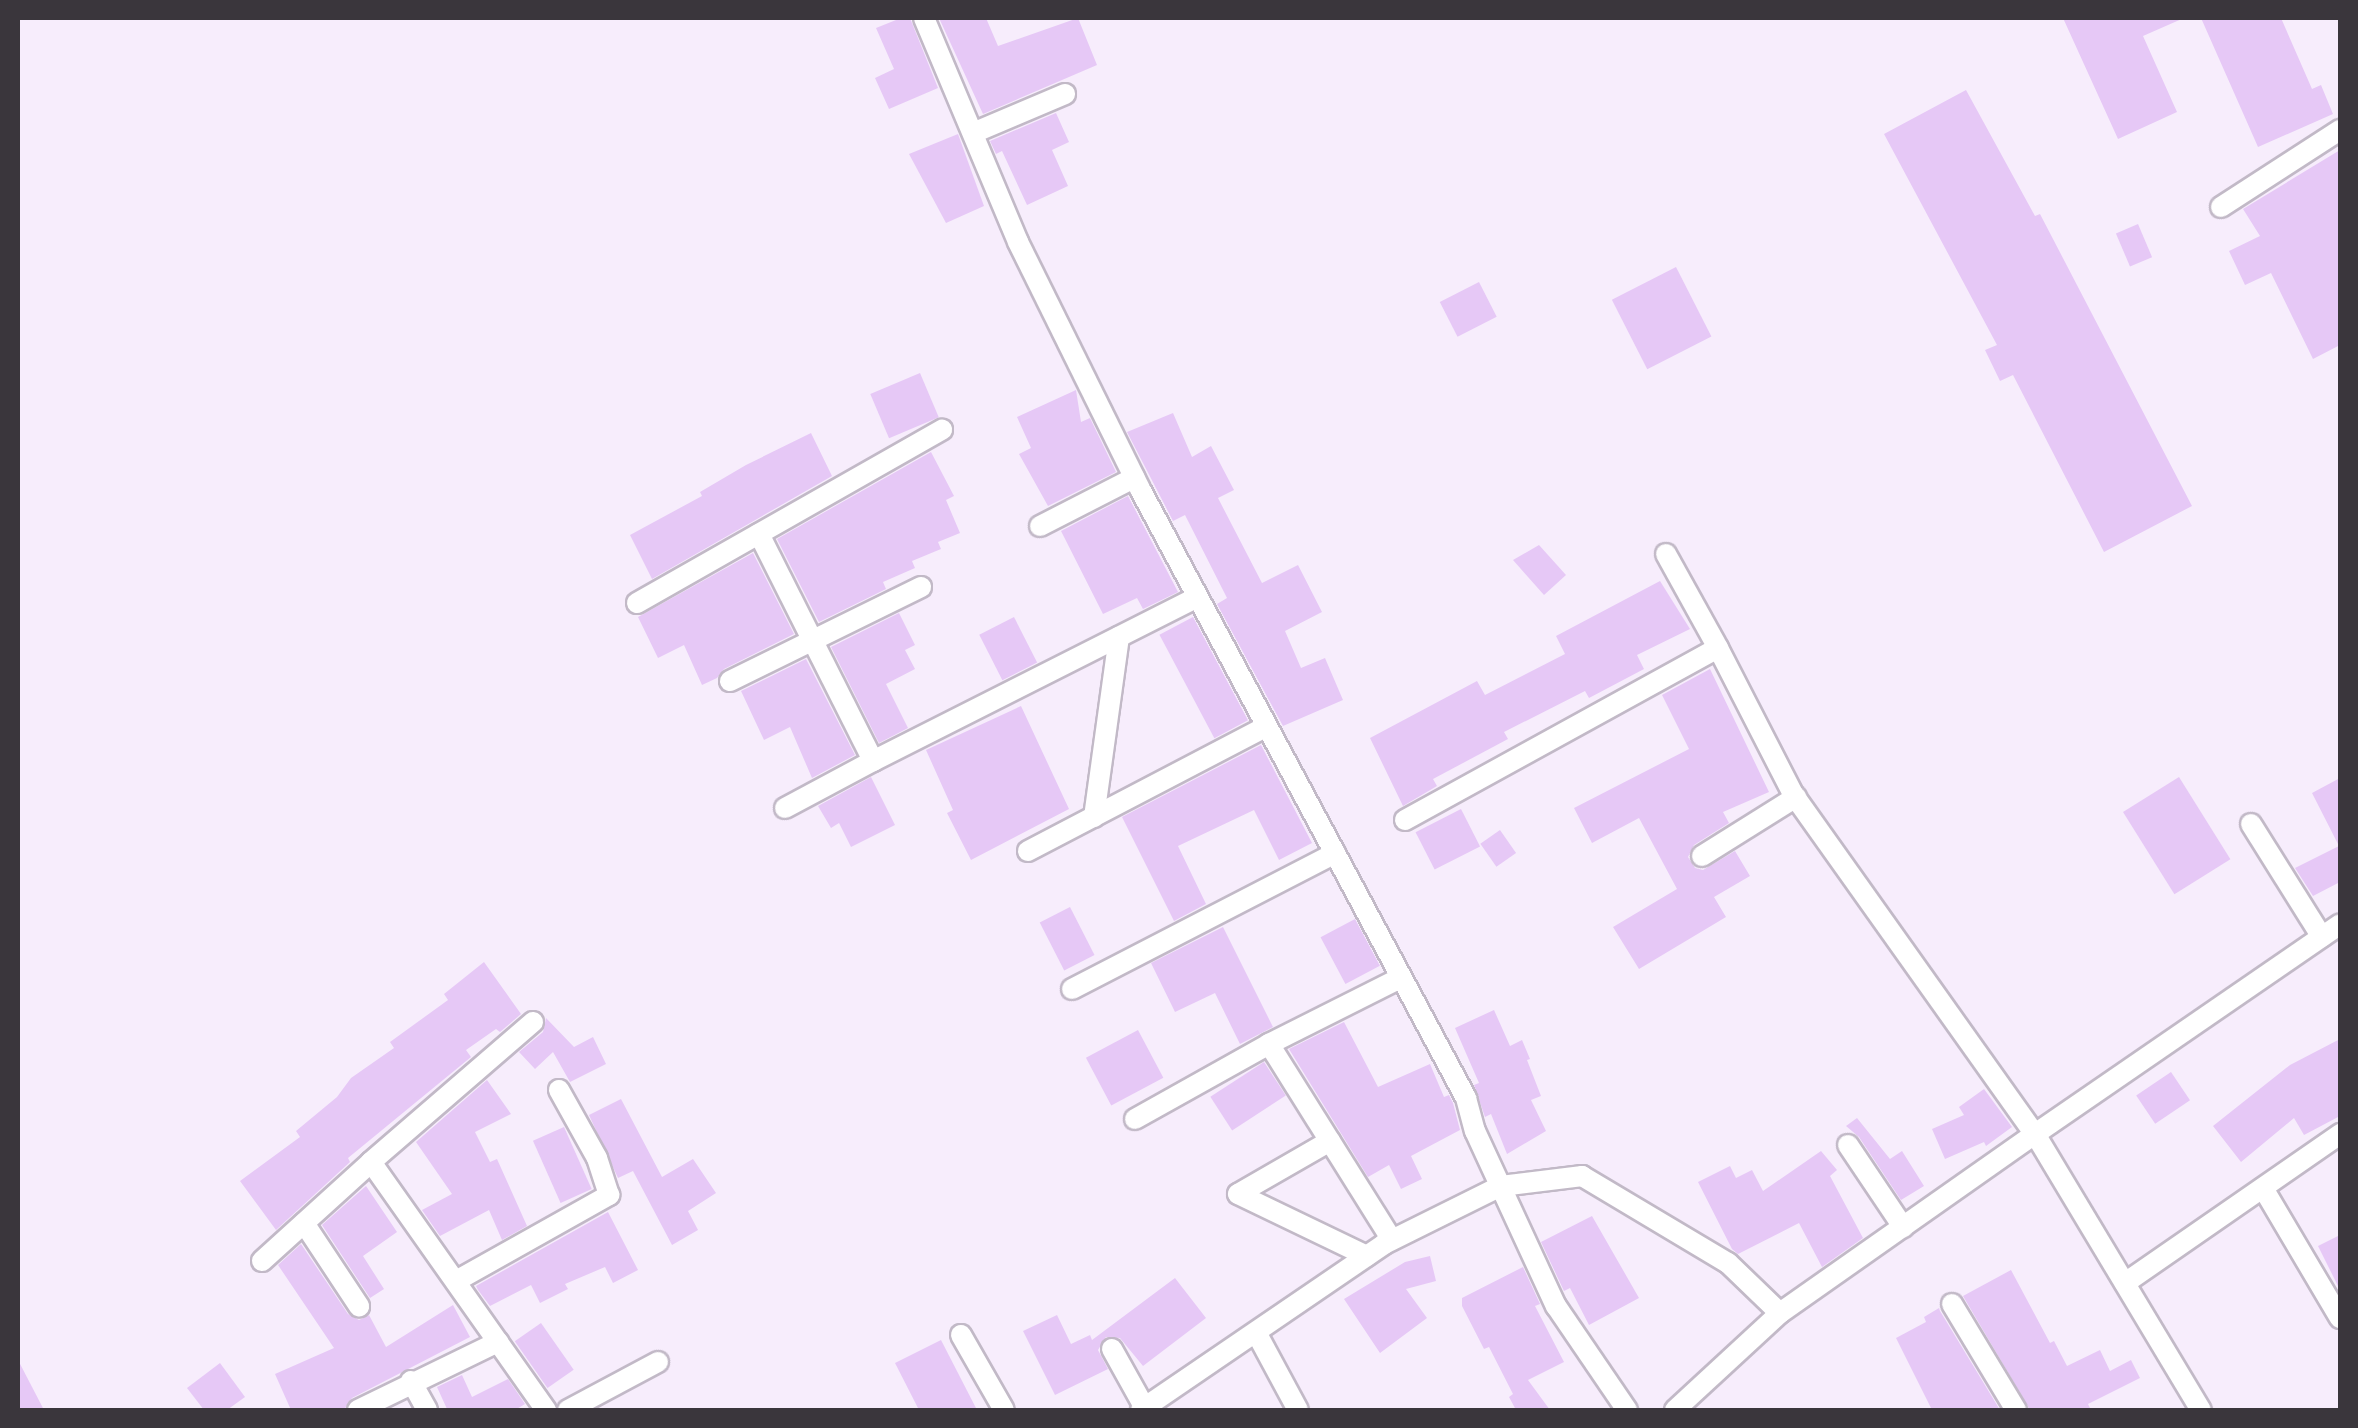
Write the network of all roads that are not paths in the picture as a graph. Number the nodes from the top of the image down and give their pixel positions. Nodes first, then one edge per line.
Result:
1 (924, 18) edge
2 (1065, 94) dead end
3 (2340, 130) edge
4 (973, 134) junction
5 (2220, 207) dead end
6 (942, 430) dead end
7 (1134, 478) junction
8 (1040, 526) dead end
9 (759, 534) junction
10 (1666, 554) dead end
11 (921, 587) dead end
12 (1196, 598) junction
13 (637, 604) dead end
14 (1119, 637) junction
15 (811, 638) junction
16 (1718, 648) junction
17 (730, 681) dead end
18 (1266, 726) junction
19 (873, 761) junction
20 (1796, 797) junction
21 (785, 808) dead end
22 (1094, 816) junction
23 (1405, 820) dead end
24 (2251, 824) dead end
25 (1028, 851) dead end
26 (1335, 853) junction
27 (1702, 856) dead end
28 (2340, 924) edge
29 (2322, 937) junction
30 (1400, 978) junction
31 (1072, 989) dead end
32 (533, 1022) dead end
33 (1270, 1044) junction
34 (559, 1090) dead end
35 (1135, 1119) dead end
36 (2035, 1134) junction
37 (2340, 1134) edge
38 (1330, 1141) junction
39 (1848, 1145) dead end
40 (371, 1162) junction
41 (1501, 1186) junction
42 (2263, 1188) junction
43 (304, 1224) junction
44 (1903, 1226) junction
45 (1392, 1240) junction
46 (1367, 1256) junction
47 (262, 1261) dead end
48 (456, 1281) junction
49 (2125, 1283) junction
50 (1952, 1304) dead end
51 (360, 1306) dead end
52 (1780, 1313) junction
53 (2340, 1318) edge
54 (961, 1334) dead end
55 (1257, 1334) junction
56 (498, 1342) junction
57 (1112, 1349) dead end
58 (658, 1362) dead end
59 (411, 1382) junction
60 (1289, 1407) edge
61 (358, 1410) edge
62 (426, 1410) edge
63 (546, 1410) edge
64 (568, 1410) edge
65 (1004, 1410) edge
66 (1144, 1410) edge
67 (1627, 1410) edge
68 (1675, 1410) edge
69 (2016, 1410) edge
70 (2200, 1410) edge

1 - 4 street
2 - 4 street
3 - 5 street
4 - 7 street
6 - 9 street
7 - 8 street
7 - 12 street
9 - 13 street
9 - 15 street
10 - 16 street
11 - 15 street
12 - 14 street
12 - 18 street
14 - 19 street
14 - 22 street
15 - 17 street
15 - 19 street
16 - 20 street
16 - 23 street
18 - 22 street
18 - 26 street
19 - 21 street
20 - 27 street
20 - 36 street
22 - 25 street
24 - 29 street
26 - 30 street
26 - 31 street
28 - 29 street
29 - 36 street
30 - 33 street
30 - 41 street
32 - 40 street
33 - 35 street
33 - 38 street
34 - 48 street
36 - 44 street
36 - 49 street
37 - 42 street
38 - 45 street
38 - 46 street
39 - 44 street
40 - 43 street
40 - 48 street
41 - 45 street
41 - 52 street
41 - 67 street
42 - 49 street
42 - 53 street
43 - 47 street
43 - 51 street
44 - 52 street
45 - 46 street
46 - 55 street
48 - 56 street
49 - 70 street
50 - 69 street
52 - 68 street
54 - 65 street
55 - 60 street
55 - 66 street
56 - 59 street
56 - 63 street
57 - 66 street
58 - 64 street
59 - 61 street
59 - 62 street

